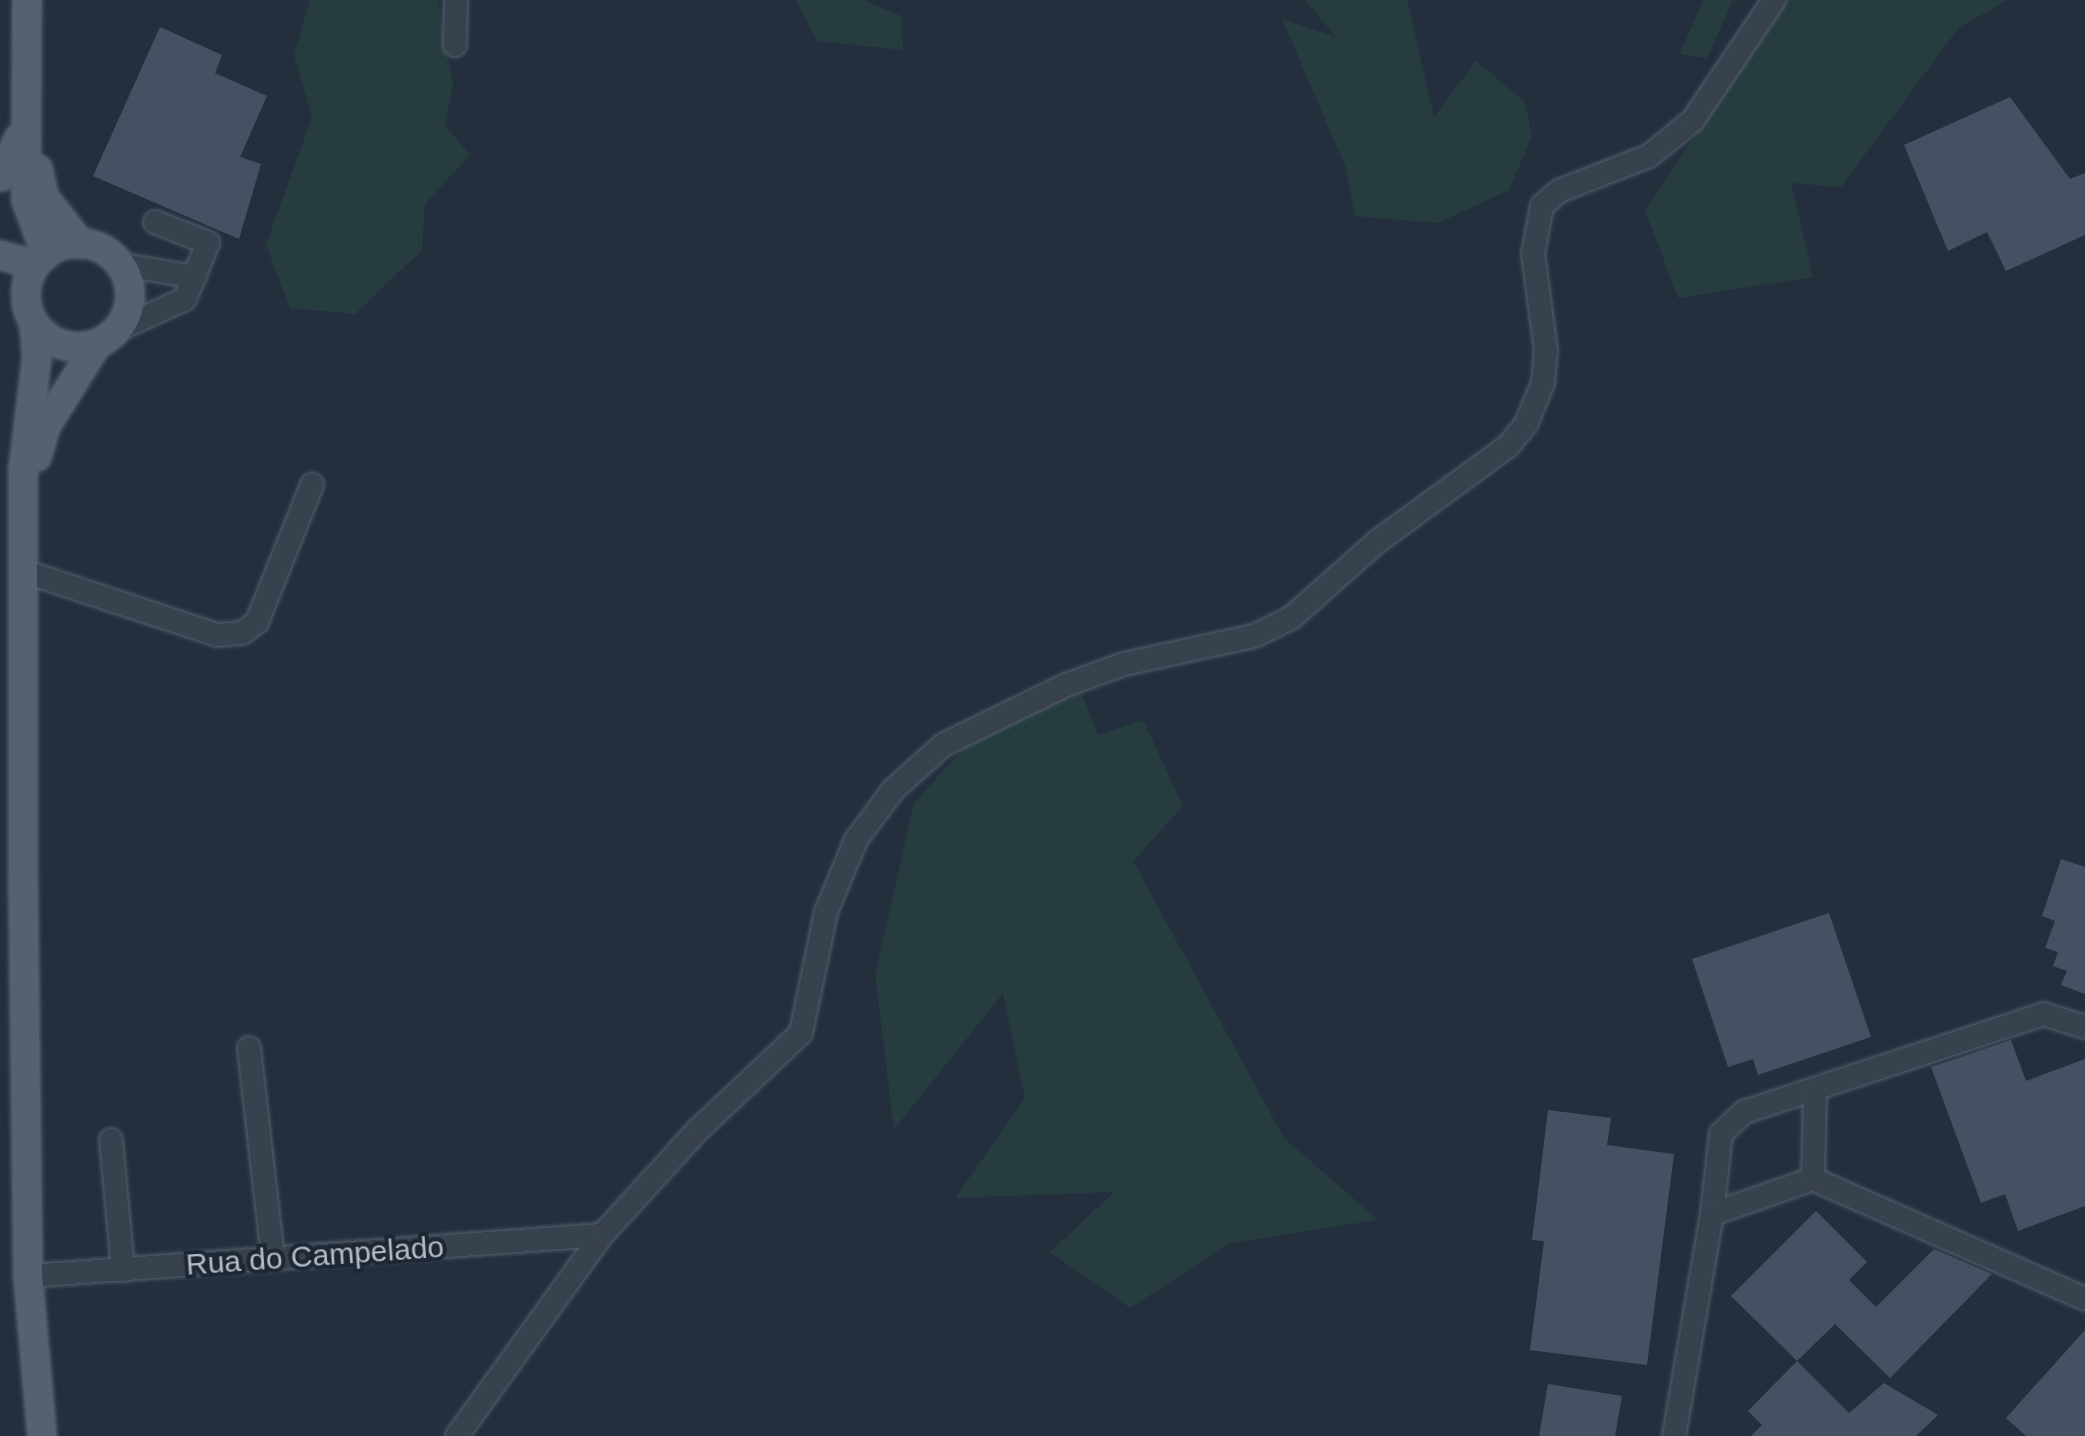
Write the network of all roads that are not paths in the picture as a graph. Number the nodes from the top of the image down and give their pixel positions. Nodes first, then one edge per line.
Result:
1 (27, 0) edge
2 (456, 0) edge
3 (1774, 0) edge
4 (454, 46) dead end
5 (25, 118) junction
6 (0, 177) edge
7 (155, 222) dead end
8 (81, 244) junction
9 (0, 254) edge
10 (41, 260) junction
11 (118, 264) junction
12 (195, 277) junction
13 (0, 290) edge
14 (31, 318) junction
15 (106, 338) junction
16 (312, 485) dead end
17 (25, 517) junction
18 (26, 572) junction
19 (12, 646) edge
20 (2085, 1028) edge
21 (249, 1048) dead end
22 (1815, 1088) junction
23 (111, 1140) dead end
24 (1813, 1179) junction
25 (1712, 1214) junction
26 (602, 1235) junction
27 (273, 1259) junction
28 (122, 1270) junction
29 (28, 1276) junction
30 (2085, 1300) edge
31 (42, 1436) edge
32 (458, 1436) edge
33 (1674, 1436) edge

1 - 5 main road
2 - 4 street
3 - 26 street
5 - 6 main road
5 - 8 main road
5 - 10 main road
7 - 12 street
8 - 10 main road
8 - 11 main road
9 - 10 main road
10 - 14 main road
11 - 12 street
11 - 15 main road
12 - 15 street
13 - 14 main road
14 - 15 main road
14 - 17 main road
15 - 17 main road
16 - 18 street
17 - 18 main road
18 - 19 main road
19 - 29 main road
20 - 22 street
21 - 27 street
22 - 24 street
22 - 25 street
23 - 28 street
24 - 25 street
24 - 30 street
25 - 33 street
26 - 27 street, Rua do Campelado
26 - 32 street
27 - 28 street, Rua do Campelado
28 - 29 street, Rua do Campelado
29 - 31 main road

